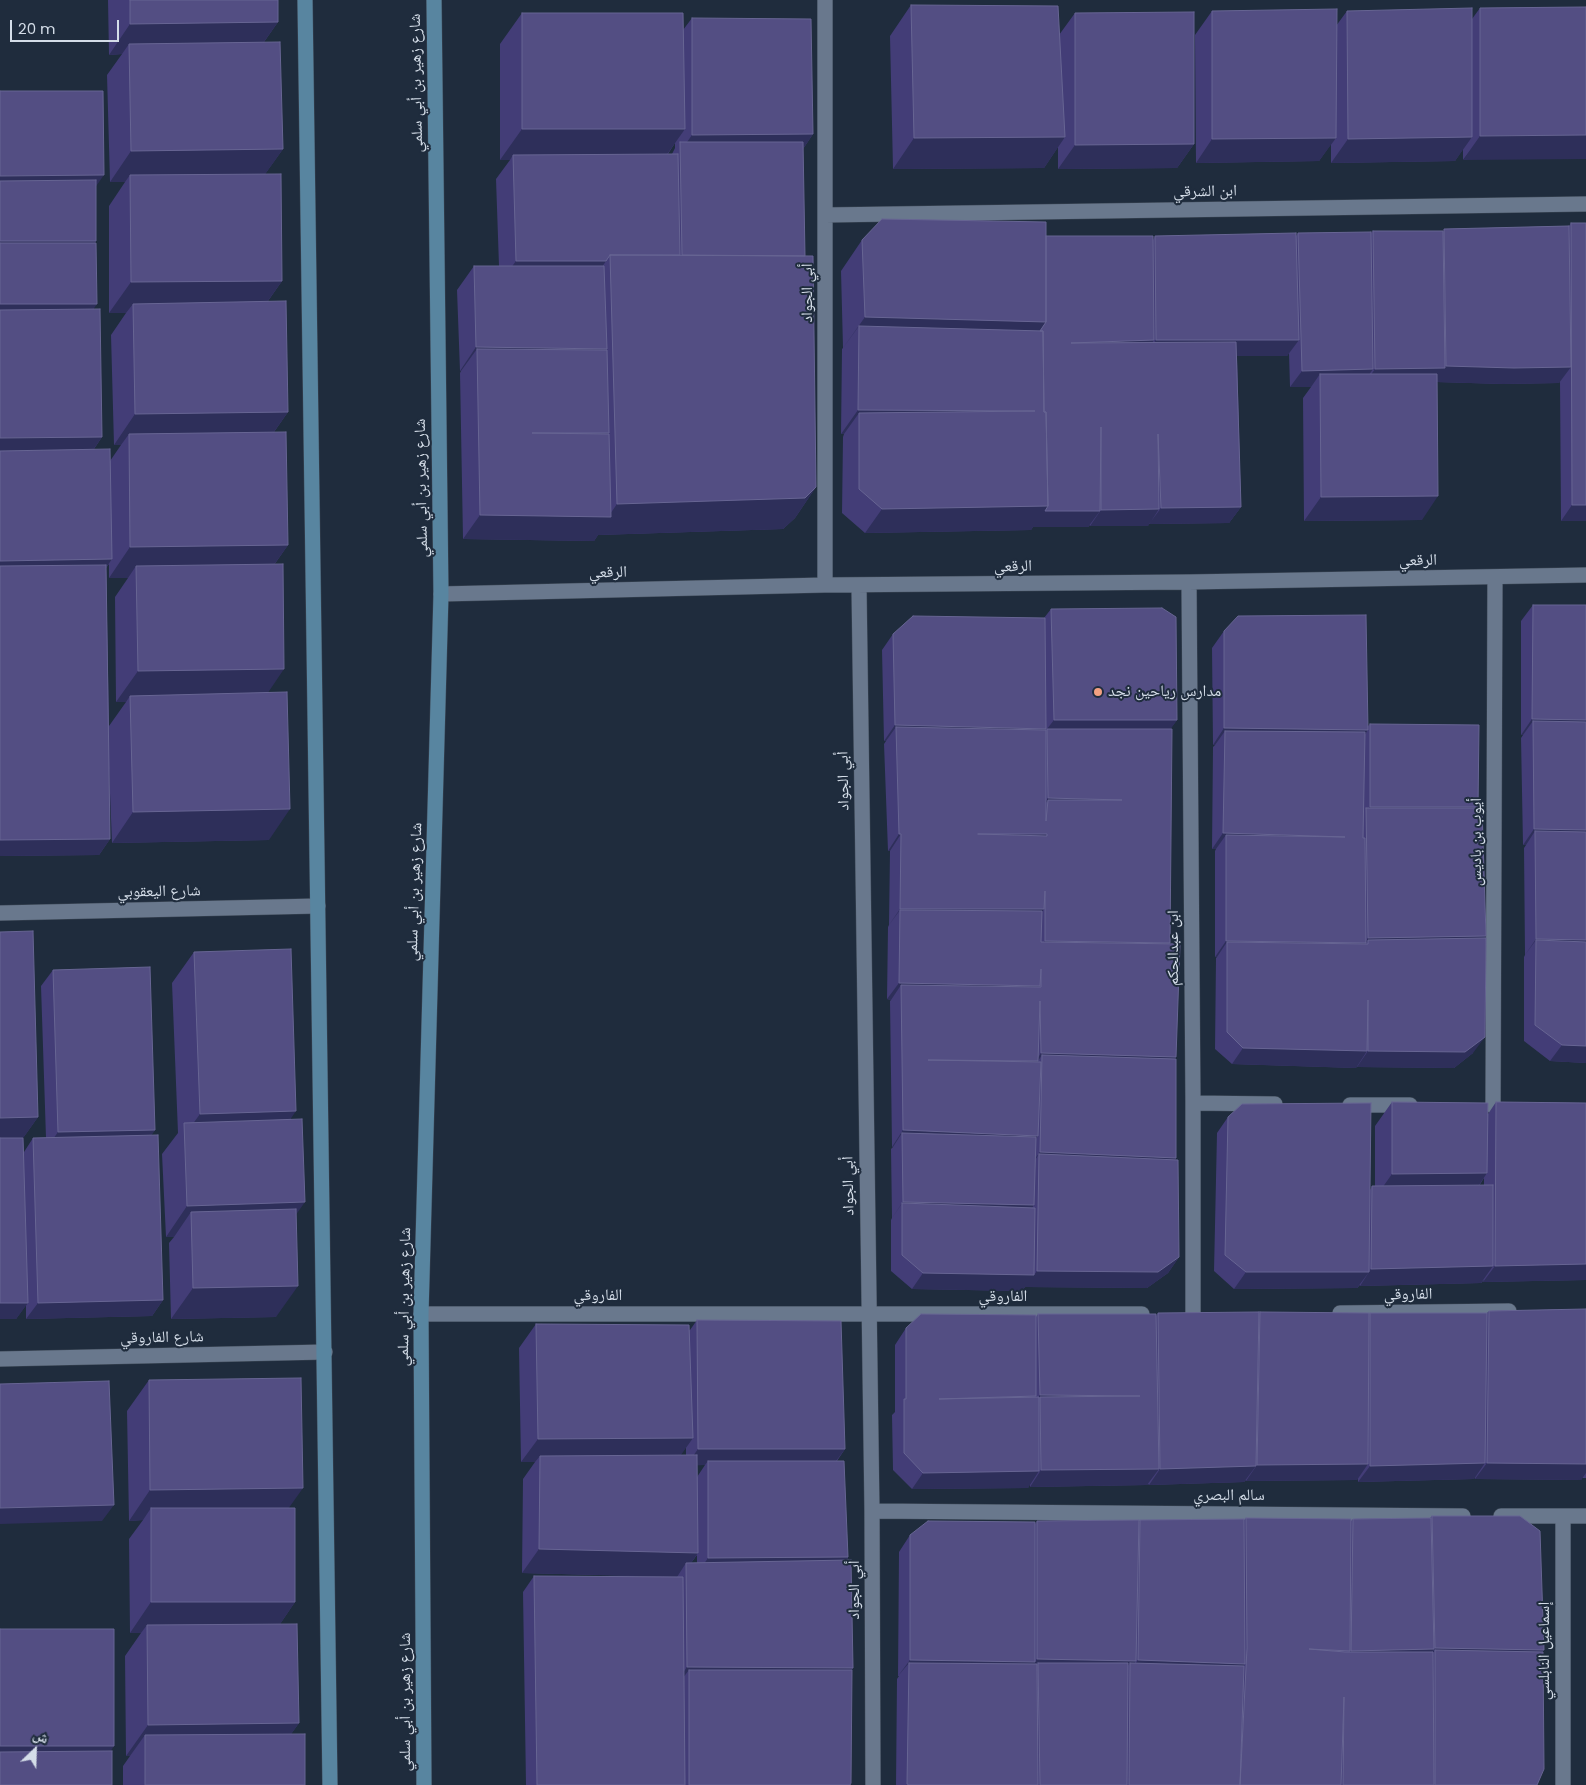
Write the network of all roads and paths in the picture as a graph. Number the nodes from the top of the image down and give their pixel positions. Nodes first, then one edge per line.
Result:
1 (306, 0) edge
2 (434, 0) edge
3 (825, 0) edge
4 (1586, 204) edge
5 (825, 215) junction
6 (1586, 575) edge
7 (1495, 577) junction
8 (1189, 582) junction
9 (825, 585) junction
10 (859, 586) junction
11 (441, 594) junction
12 (318, 906) junction
13 (0, 913) edge
14 (1193, 1103) junction
15 (1290, 1104) edge
16 (1338, 1104) edge
17 (1426, 1105) edge
18 (1474, 1106) edge
19 (1493, 1106) junction
20 (1512, 1106) edge
21 (1527, 1311) edge
22 (1330, 1313) edge
23 (421, 1314) junction
24 (868, 1314) junction
25 (1153, 1314) edge
26 (1212, 1314) edge
27 (325, 1352) junction
28 (0, 1359) edge
29 (872, 1511) junction
30 (1586, 1516) edge
31 (1563, 1517) junction
32 (330, 1785) edge
33 (424, 1785) edge
34 (873, 1785) edge
35 (1563, 1785) edge

1 - 12 street
2 - 11 street, شارع زهير بن أبي سلمي
3 - 5 street, أبي الجواد
4 - 5 street, ابن الشرقي
5 - 9 street, أبي الجواد
6 - 7 street, الرقعي
7 - 8 street, الرقعي
7 - 19 street, أيوب بن باديس
8 - 10 street, الرقعي
8 - 14 street, ابن عبدالحكم
9 - 10 street, الرقعي
9 - 11 street, الرقعي
10 - 24 street, أبي الجواد
11 - 23 street, شارع زهير بن أبي سلمي
12 - 13 street, شارع اليعقوبي
12 - 27 street
14 - 15 street
14 - 26 street, ابن عبدالحكم
16 - 17 street
18 - 19 street
19 - 20 street
21 - 22 street, الفاروقي
23 - 24 street, الفاروقي
23 - 33 street, شارع زهير بن أبي سلمي
24 - 25 street, الفاروقي
24 - 29 street, أبي الجواد
27 - 28 street, شارع الفاروقي
27 - 32 street
29 - 31 street, سالم البصري
29 - 34 street, أبي الجواد
30 - 31 street, سالم البصري
31 - 35 street, إسماعيل النابلسي

